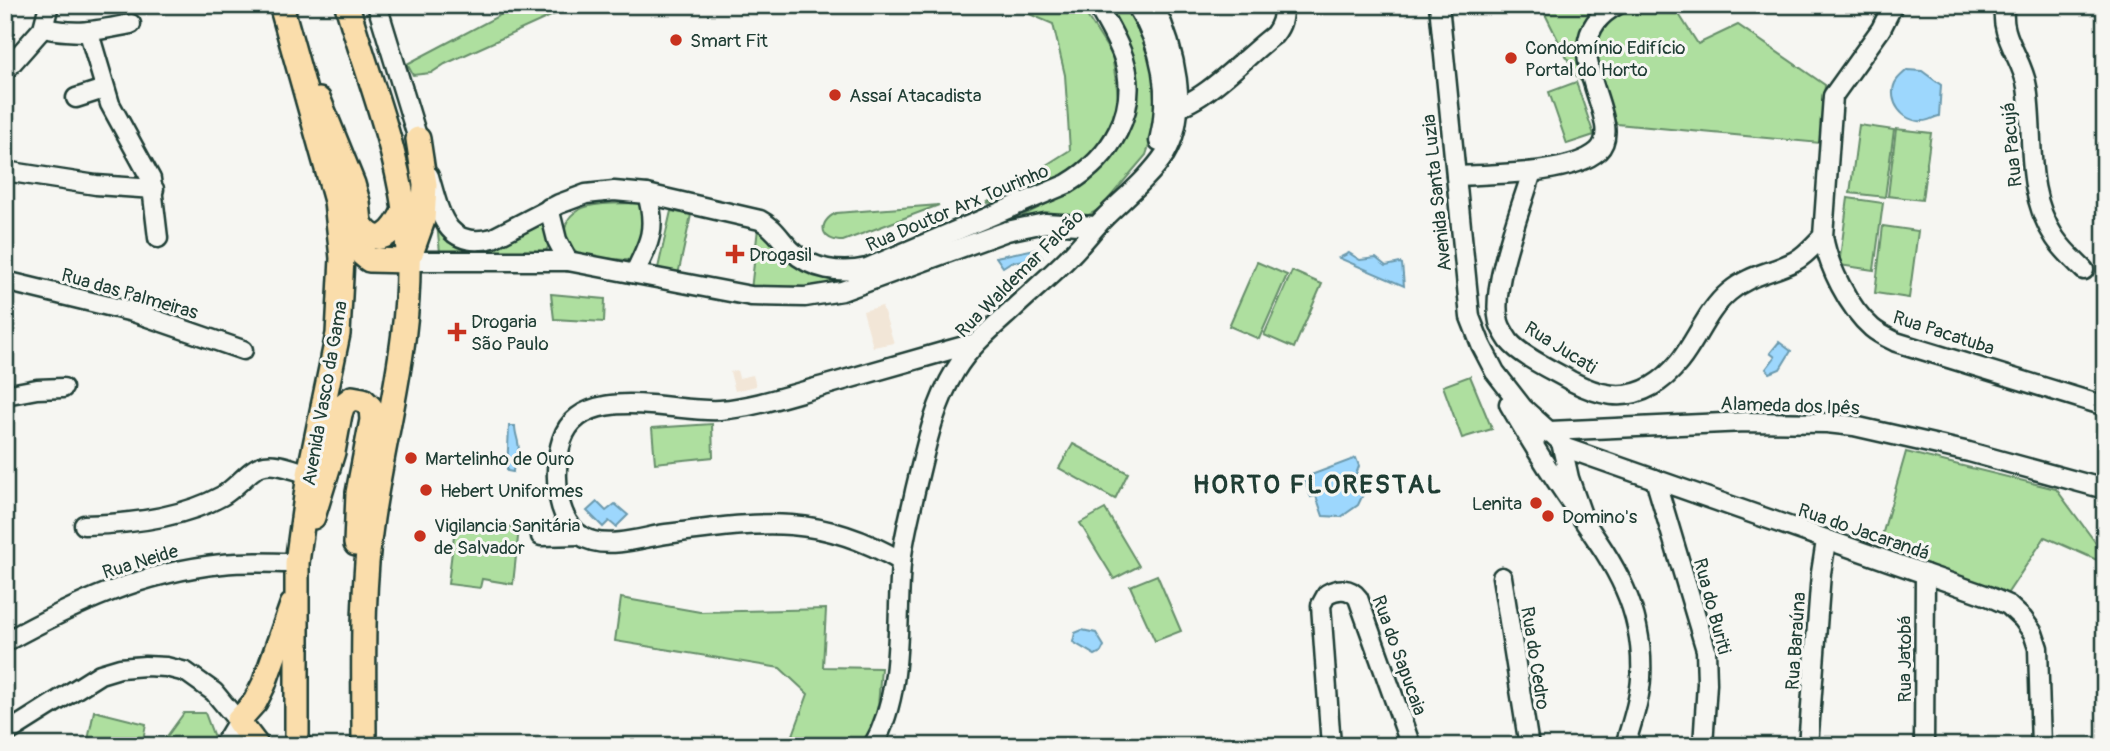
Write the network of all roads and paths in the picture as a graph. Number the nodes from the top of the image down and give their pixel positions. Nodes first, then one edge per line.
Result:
1 (49, 5) edge
2 (347, 5) edge
3 (361, 5) edge
4 (377, 5) edge
5 (1097, 5) edge
6 (1136, 5) edge
7 (1154, 5) edge
8 (1283, 5) edge
9 (1439, 5) edge
10 (1617, 5) edge
11 (1893, 5) edge
12 (2005, 5) edge
13 (284, 14) edge
14 (131, 24) dead end
15 (43, 28) junction
16 (89, 33) junction
17 (358, 44) junction
18 (5, 71) edge
19 (104, 89) junction
20 (76, 98) dead end
21 (1171, 99) junction
22 (418, 139) junction
23 (5, 171) edge
24 (1532, 172) junction
25 (1456, 176) junction
26 (153, 188) junction
27 (647, 194) junction
28 (549, 208) junction
29 (404, 211) junction
30 (360, 222) junction
31 (1096, 226) junction
32 (1027, 227) junction
33 (1823, 236) junction
34 (158, 238) dead end
35 (1080, 246) junction
36 (408, 261) junction
37 (568, 261) junction
38 (1795, 261) junction
39 (1830, 267) junction
40 (2084, 270) dead end
41 (635, 272) junction
42 (5, 281) edge
43 (975, 343) junction
44 (243, 350) dead end
45 (1495, 372) junction
46 (63, 388) dead end
47 (5, 395) edge
48 (2105, 406) edge
49 (1550, 431) junction
50 (1533, 443) junction
51 (1559, 459) junction
52 (309, 474) junction
53 (1655, 480) junction
54 (2105, 489) edge
55 (84, 525) dead end
56 (580, 535) junction
57 (541, 536) dead end
58 (1826, 541) junction
59 (901, 561) junction
60 (297, 563) junction
61 (1926, 574) junction
62 (1502, 577) dead end
63 (297, 593) junction
64 (365, 613) junction
65 (5, 642) edge
66 (238, 721) junction
67 (5, 734) edge
68 (223, 746) edge
69 (257, 746) edge
70 (298, 746) edge
71 (363, 746) edge
72 (873, 746) edge
73 (1331, 746) edge
74 (1411, 746) edge
75 (1529, 746) edge
76 (1625, 746) edge
77 (1703, 746) edge
78 (1808, 746) edge
79 (1924, 746) edge
80 (2041, 746) edge

1 - 15 street
2 - 17 main road
3 - 17 main road
4 - 22 street
5 - 27 street, Rua Doutor Arx Tourinho
6 - 21 street, Rua Waldemar Falcão
7 - 21 street, Rua Waldemar Falcão
8 - 21 street
9 - 25 street, Avenida Santa Luzia
10 - 24 street
11 - 33 street
12 - 40 street, Rua Pacujá
13 - 30 main road
13 - 52 main road, Avenida Vasco da Gama
14 - 16 street
15 - 16 street
15 - 18 street
16 - 19 street
17 - 29 main road
19 - 20 street
19 - 26 street
21 - 31 street, Rua Waldemar Falcão
22 - 28 street, Rua Doutor Arx Tourinho
22 - 36 main road
23 - 26 street
24 - 25 street
24 - 38 street, Rua Jucati
25 - 45 street, Avenida Santa Luzia
26 - 34 street
27 - 28 street, Rua Doutor Arx Tourinho
27 - 41 street
28 - 37 street
29 - 30 main road
29 - 36 main road
30 - 36 main road
31 - 32 street
31 - 35 street, Rua Waldemar Falcão
32 - 35 street
32 - 41 street
33 - 38 street, Rua Jucati
33 - 39 street, Rua Pacatuba
35 - 43 street, Rua Waldemar Falcão
36 - 37 street
36 - 64 main road
37 - 41 street
38 - 39 street, Rua Jucati
39 - 48 street, Rua Pacatuba
42 - 44 street, Rua das Palmeiras
43 - 56 street
43 - 59 street, Rua Waldemar Falcão
45 - 49 street, Avenida Santa Luzia
45 - 50 street, Avenida Santa Luzia
46 - 47 street
49 - 50 street
49 - 51 street, Avenida Santa Luzia
49 - 54 street, Alameda dos Ipês
50 - 51 street, Avenida Santa Luzia
51 - 53 street, Rua do Jacarandá
51 - 76 street, Avenida Santa Luzia
52 - 55 street
52 - 60 main road, Avenida Vasco da Gama
53 - 58 street, Rua do Jacarandá
53 - 77 street, Rua do Buriti
56 - 57 street
56 - 59 street
58 - 61 street, Rua do Jacarandá
58 - 78 street, Rua Baraúna
59 - 72 street, Rua Waldemar Falcão
60 - 63 main road, Avenida Vasco da Gama
60 - 64 main road
60 - 65 street, Rua Neide
61 - 79 street, Rua Jatobá
61 - 80 street, Rua do Jacarandá
62 - 75 street, Rua do Cedro
63 - 66 main road
63 - 70 main road, Avenida Vasco da Gama
64 - 71 main road
66 - 67 street
66 - 68 street
66 - 69 main road
73 - 74 street, Rua do Sapucaia

